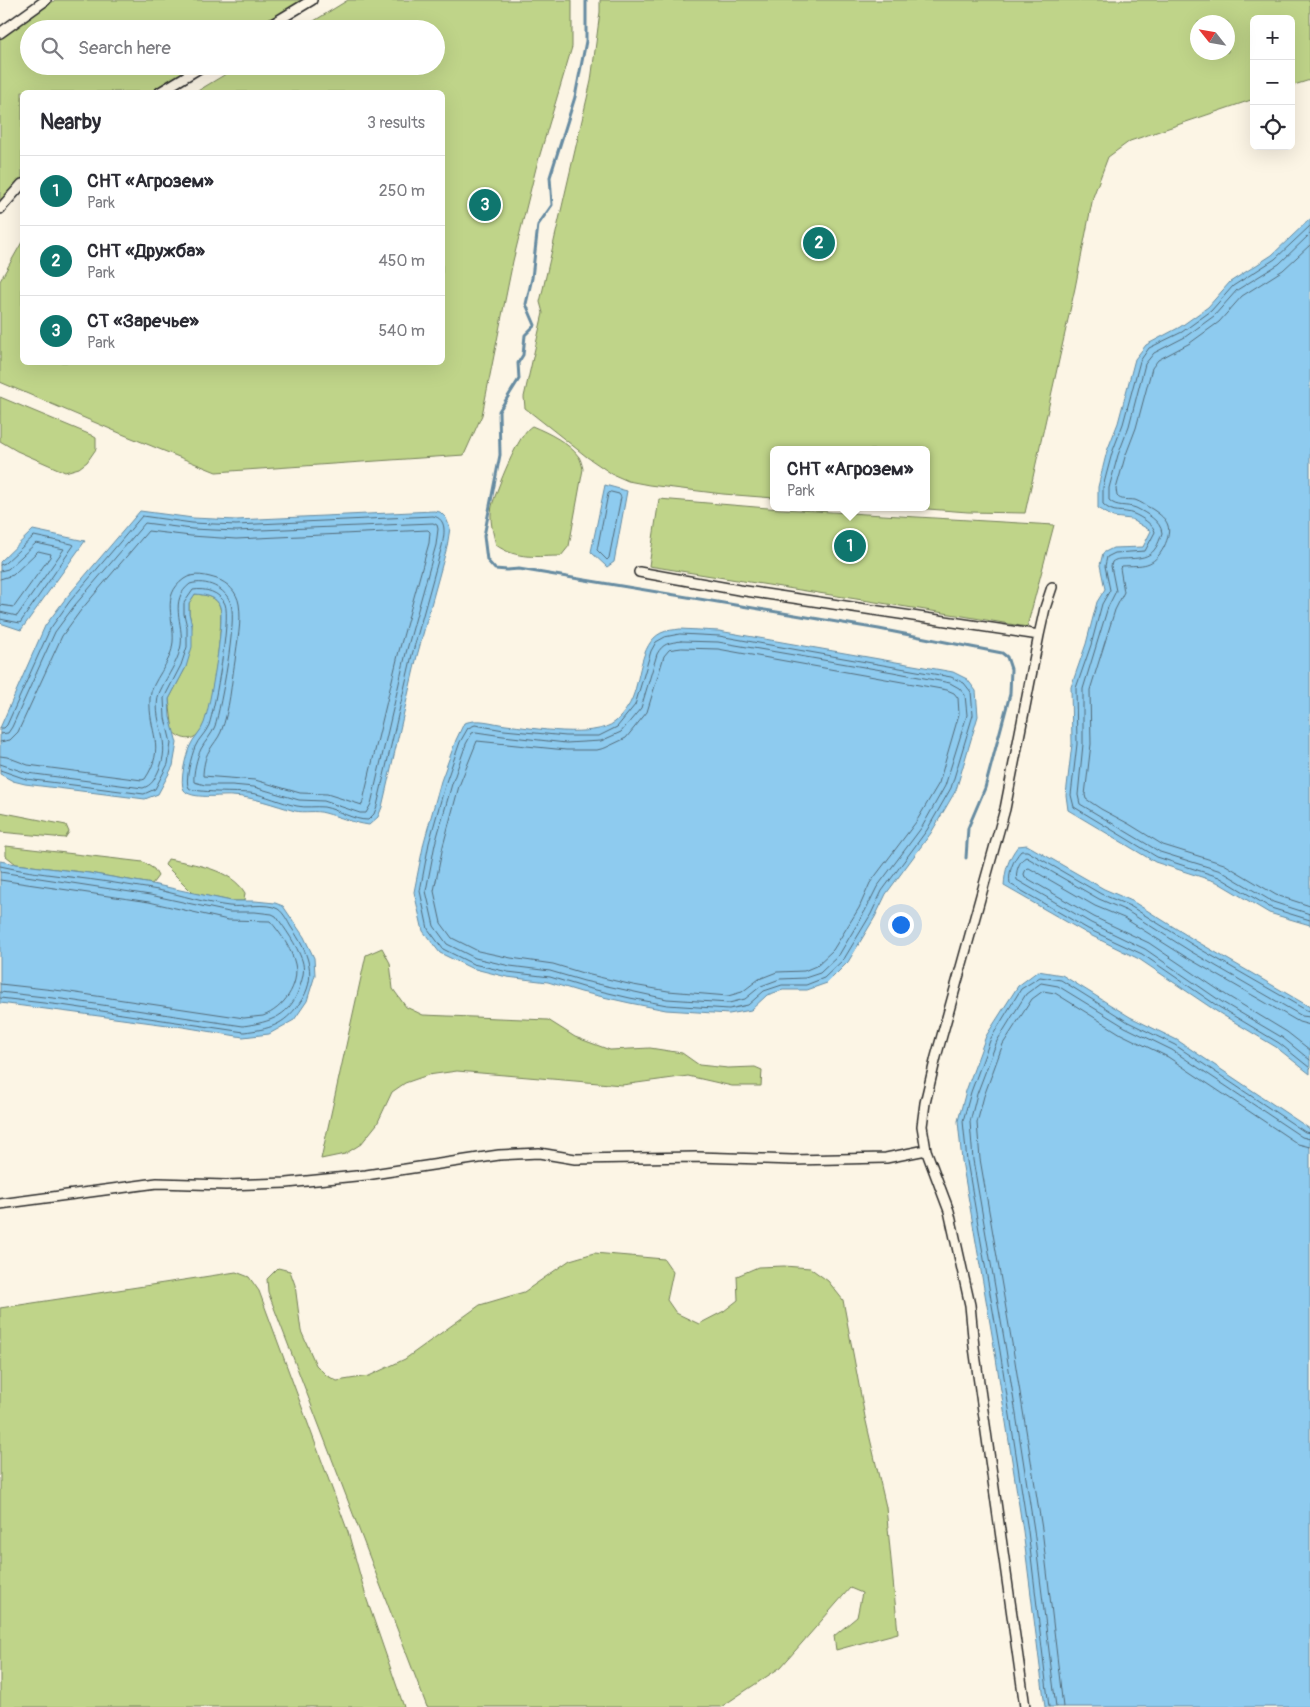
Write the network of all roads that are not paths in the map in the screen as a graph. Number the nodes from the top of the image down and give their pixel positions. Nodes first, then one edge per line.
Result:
1 (46, 0) edge
2 (312, 0) edge
3 (279, 20) edge
4 (0, 33) edge
5 (188, 75) edge
6 (163, 90) edge
7 (20, 186) edge
8 (0, 208) edge
9 (639, 572) dead end
10 (1052, 587) dead end
11 (1039, 635) junction
12 (926, 1150) junction
13 (0, 1204) edge
14 (1024, 1707) edge

1 - 4 street
2 - 3 street
5 - 6 street
7 - 8 street
9 - 11 street
10 - 11 street
11 - 12 street
12 - 13 street
12 - 14 street

